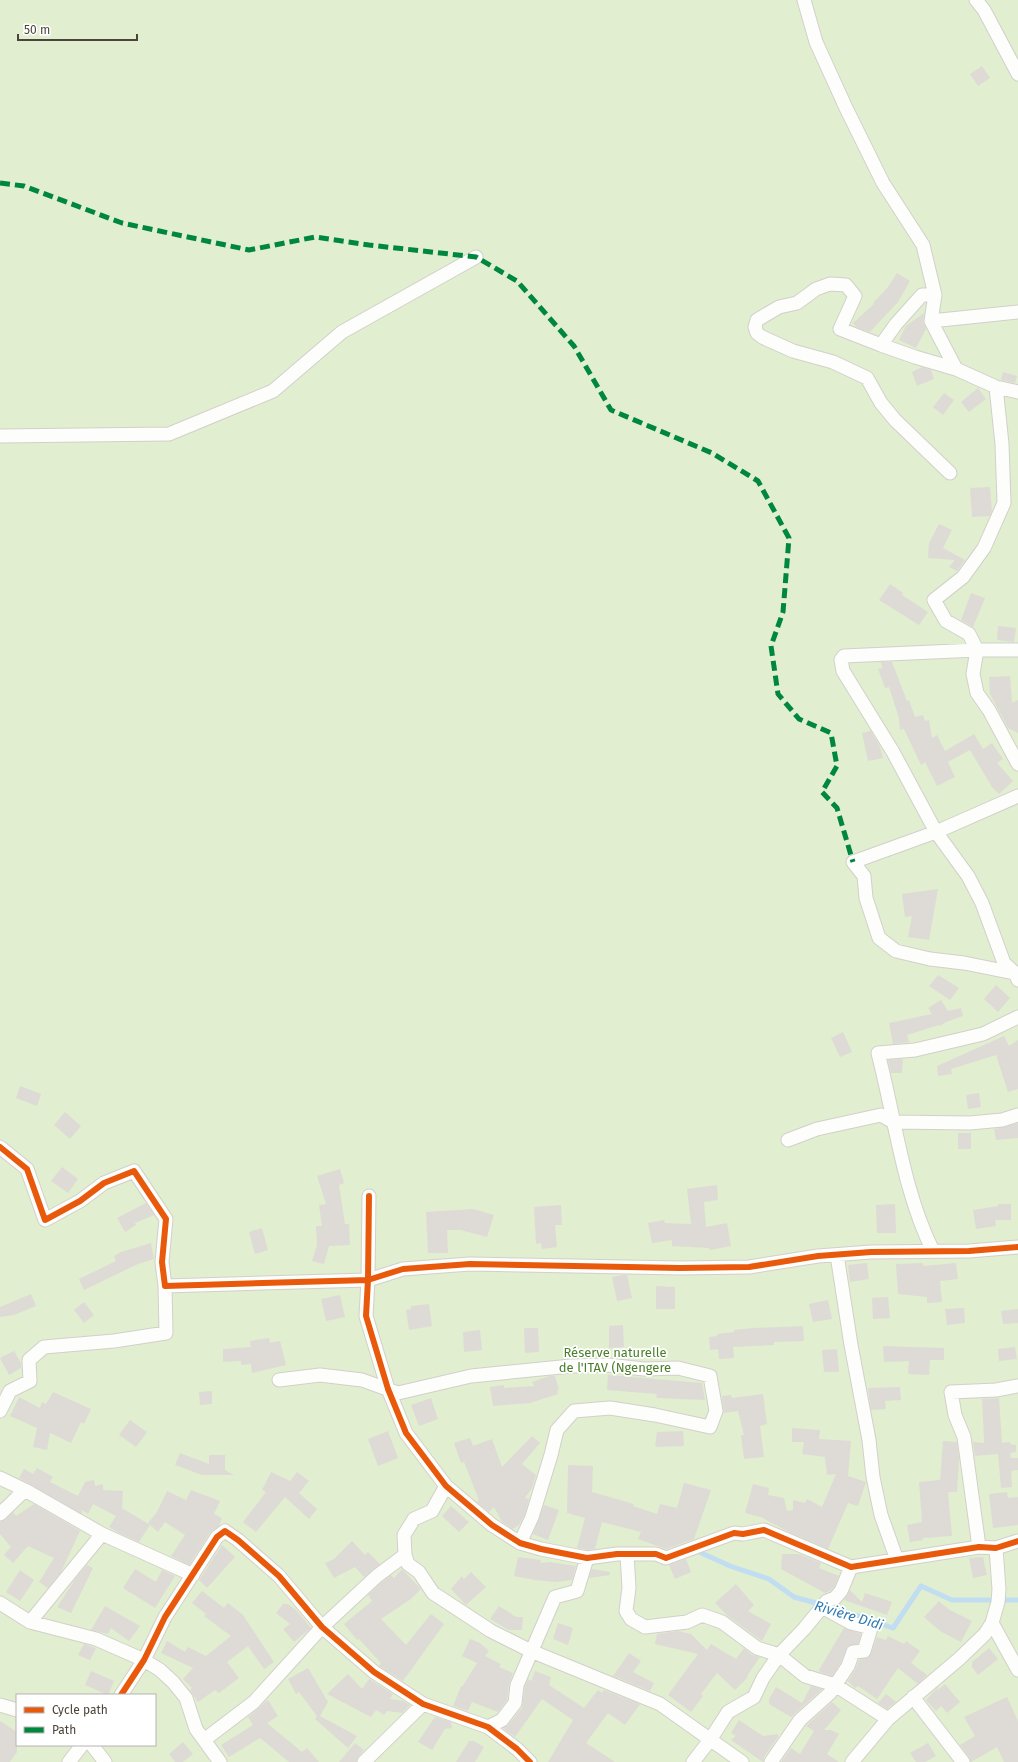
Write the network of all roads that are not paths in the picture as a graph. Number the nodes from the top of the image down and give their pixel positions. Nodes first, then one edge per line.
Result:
1 (804, 0) edge
2 (976, 0) edge
3 (1018, 74) edge
4 (476, 257) dead end
5 (935, 295) junction
6 (1018, 312) edge
7 (931, 321) junction
8 (881, 344) junction
9 (956, 369) junction
10 (996, 387) junction
11 (1018, 392) edge
12 (0, 436) edge
13 (950, 473) dead end
14 (977, 650) junction
15 (1018, 650) edge
16 (1018, 764) edge
17 (1018, 796) edge
18 (936, 832) junction
19 (1017, 974) edge
20 (1018, 1017) edge
21 (1018, 1115) edge
22 (893, 1122) junction
23 (788, 1140) dead end
24 (0, 1147) edge
25 (368, 1196) dead end
26 (1018, 1247) edge
27 (933, 1251) junction
28 (837, 1255) junction
29 (368, 1280) junction
30 (165, 1286) junction
31 (279, 1380) dead end
32 (1018, 1386) edge
33 (388, 1389) junction
34 (0, 1411) edge
35 (0, 1478) edge
36 (446, 1486) junction
37 (25, 1490) junction
38 (0, 1514) edge
39 (102, 1534) junction
40 (1018, 1541) edge
41 (520, 1543) junction
42 (978, 1547) junction
43 (996, 1548) junction
44 (627, 1554) junction
45 (405, 1555) junction
46 (587, 1558) junction
47 (897, 1560) junction
48 (851, 1567) junction
49 (193, 1575) junction
50 (0, 1603) edge
51 (824, 1604) junction
52 (30, 1622) junction
53 (992, 1623) junction
54 (322, 1627) junction
55 (531, 1651) junction
56 (779, 1655) junction
57 (144, 1660) junction
58 (1018, 1670) edge
59 (835, 1685) junction
60 (122, 1694) edge
61 (914, 1698) junction
62 (423, 1704) junction
63 (0, 1706) edge
64 (16, 1710) edge
65 (888, 1719) junction
66 (488, 1727) junction
67 (204, 1740) junction
68 (710, 1740) junction
69 (81, 1746) edge
70 (93, 1746) edge
71 (69, 1762) edge
72 (105, 1762) edge
73 (220, 1762) edge
74 (364, 1762) edge
75 (530, 1762) edge
76 (693, 1762) edge
77 (742, 1762) edge
78 (771, 1762) edge
79 (852, 1762) edge
80 (963, 1762) edge

1 - 5 street
2 - 3 street
4 - 12 street
5 - 7 street
5 - 8 street
6 - 7 street
7 - 9 street
8 - 9 street
8 - 13 street
9 - 10 street
10 - 11 street
10 - 14 street
14 - 15 street
14 - 16 street
14 - 18 street
17 - 18 street
18 - 19 street
18 - 19 street
20 - 22 street
21 - 22 street
22 - 23 street
22 - 27 street
24 - 30 street
25 - 29 street
26 - 27 street
27 - 28 street
28 - 29 street
28 - 47 street
29 - 30 street
29 - 33 street
30 - 34 street
31 - 33 street
32 - 42 street
33 - 36 street
33 - 41 street
35 - 37 street
36 - 41 street
36 - 45 street
37 - 38 street
37 - 39 street
39 - 49 street
39 - 52 street
40 - 43 street
41 - 46 street
42 - 43 street
42 - 47 street
43 - 53 street
44 - 46 street
44 - 48 street
44 - 56 street
45 - 54 street
45 - 55 street
46 - 55 street
47 - 48 street
48 - 51 street
49 - 54 street
49 - 57 street
50 - 52 street
51 - 56 street
51 - 59 street
52 - 57 street
53 - 58 street
53 - 61 street
54 - 62 street
54 - 67 street
55 - 66 street
55 - 68 street
56 - 59 street
56 - 68 street
57 - 60 street
57 - 67 street
59 - 65 street
59 - 78 street
61 - 65 street
61 - 80 street
62 - 66 street
62 - 74 street
63 - 64 street
65 - 79 street
66 - 75 street
67 - 73 street
68 - 76 street
68 - 77 street
69 - 71 street
70 - 72 street

